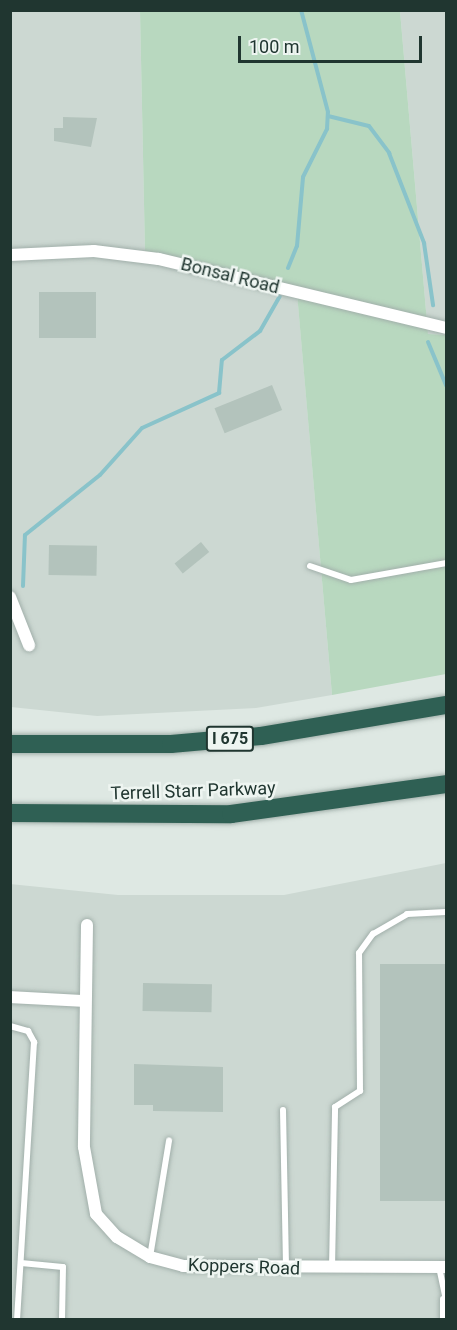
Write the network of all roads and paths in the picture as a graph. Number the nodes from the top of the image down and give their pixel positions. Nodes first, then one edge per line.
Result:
1 (10, 255) edge
2 (447, 328) edge
3 (447, 563) edge
4 (310, 566) dead end
5 (10, 597) edge
6 (29, 645) dead end
7 (447, 705) edge
8 (10, 744) edge
9 (447, 784) edge
10 (10, 813) edge
11 (447, 912) edge
12 (87, 925) dead end
13 (10, 997) edge
14 (85, 1001) junction
15 (10, 1026) edge
16 (283, 1110) dead end
17 (169, 1141) dead end
18 (150, 1257) junction
19 (21, 1263) junction
20 (443, 1267) edge
21 (332, 1268) junction
22 (286, 1269) junction
23 (445, 1299) edge
24 (17, 1320) edge
25 (62, 1320) edge
26 (444, 1320) edge

1 - 2 street, Bonsal Road
3 - 4 lane
5 - 6 street
7 - 8 highway, I 675
9 - 10 highway, Terrell Starr Parkway
11 - 21 lane
12 - 14 street, Koppers Road
13 - 14 street
14 - 18 street, Koppers Road
15 - 19 lane
16 - 22 lane
17 - 18 lane
18 - 22 street, Koppers Road
19 - 24 lane
19 - 25 lane
20 - 21 street, Koppers Road
20 - 23 lane
21 - 22 street, Koppers Road
23 - 26 lane

